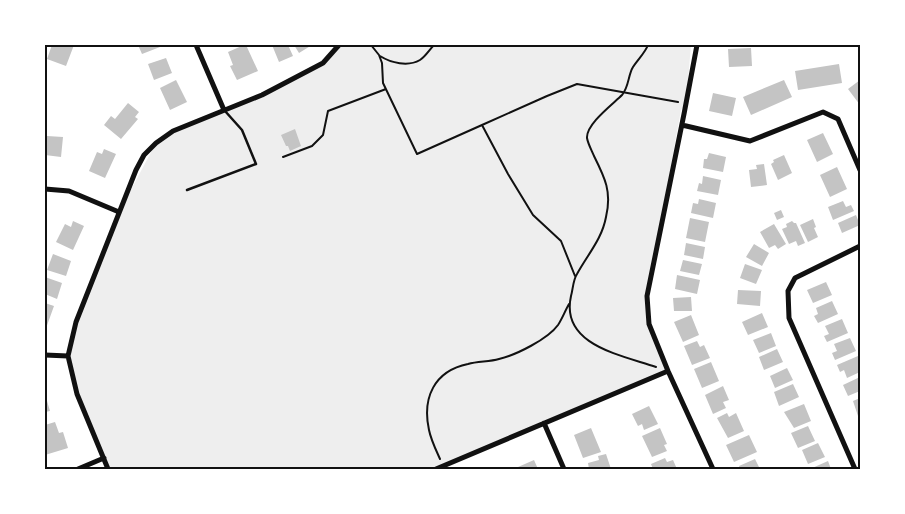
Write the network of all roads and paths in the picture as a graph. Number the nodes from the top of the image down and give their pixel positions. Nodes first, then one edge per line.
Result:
1 (196, 45) edge
2 (339, 45) edge
3 (372, 45) edge
4 (434, 45) edge
5 (648, 45) edge
6 (697, 45) edge
7 (379, 55) junction
8 (386, 90) junction
9 (624, 93) junction
10 (686, 104) junction
11 (224, 110) junction
12 (482, 125) junction
13 (682, 125) junction
14 (283, 157) dead end
15 (860, 170) edge
16 (45, 189) edge
17 (187, 190) dead end
18 (119, 212) junction
19 (860, 246) edge
20 (576, 276) junction
21 (570, 302) junction
22 (45, 355) edge
23 (68, 356) junction
24 (668, 371) junction
25 (544, 423) junction
26 (104, 458) junction
27 (443, 466) junction
28 (78, 469) edge
29 (108, 469) edge
30 (436, 469) edge
31 (564, 469) edge
32 (712, 469) edge
33 (855, 469) edge

1 - 11 street
2 - 11 street
3 - 7 path
4 - 7 path
5 - 9 path
6 - 10 street
7 - 8 path
8 - 12 path
8 - 14 path
9 - 10 path
9 - 12 path
9 - 20 path
10 - 13 street
11 - 17 lane
11 - 18 street
12 - 20 path
13 - 15 street
13 - 24 street
16 - 18 street
18 - 23 street
19 - 33 street
20 - 21 path
21 - 24 path
21 - 27 path
22 - 23 street
23 - 26 street
24 - 25 street
24 - 32 street
25 - 27 street
25 - 31 street
26 - 28 street
26 - 29 street
27 - 30 street

